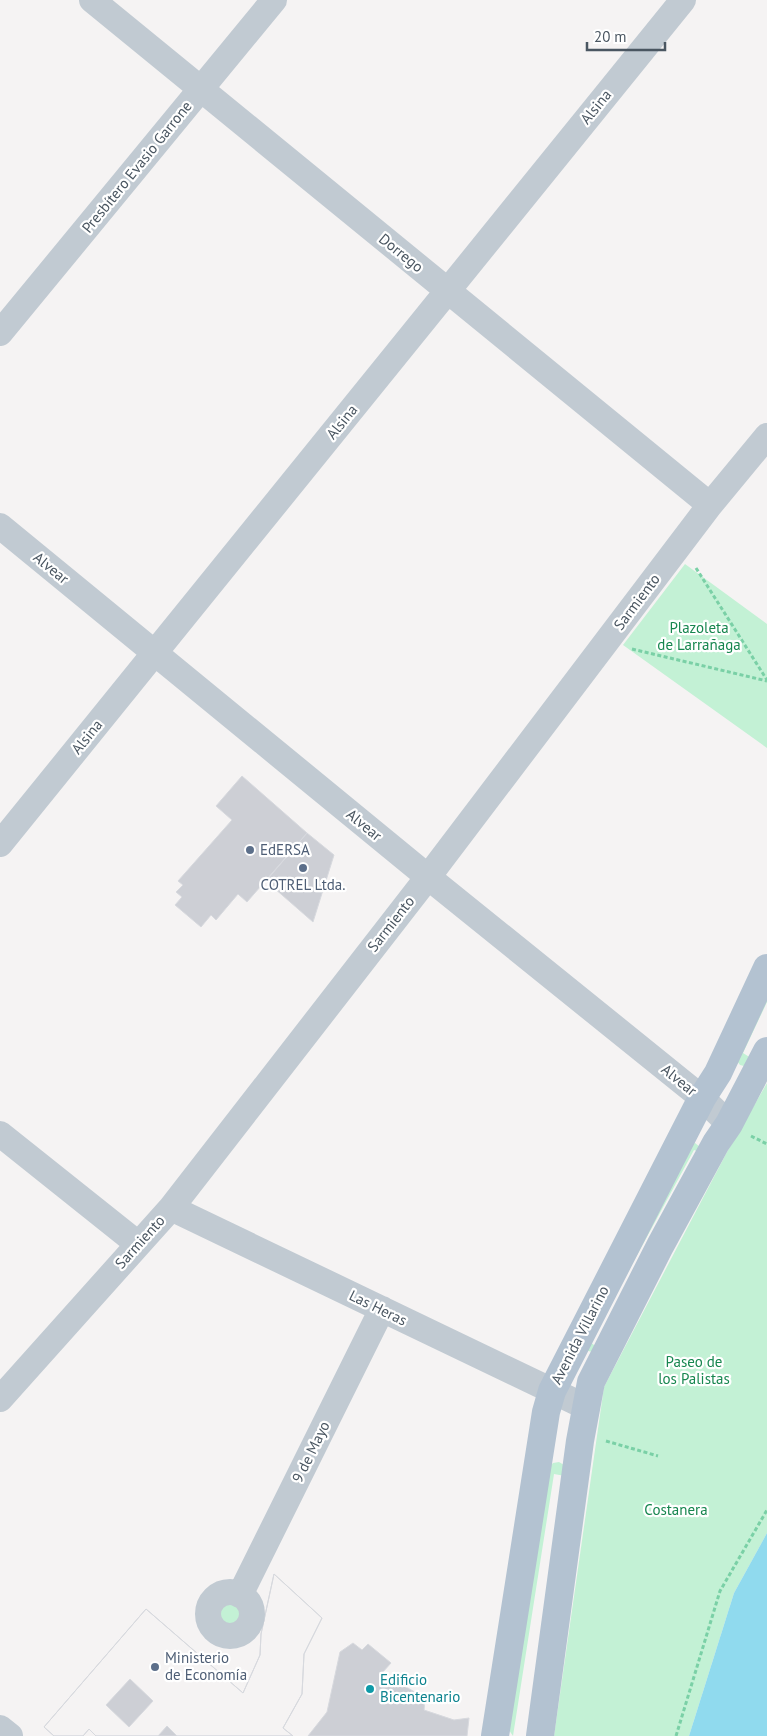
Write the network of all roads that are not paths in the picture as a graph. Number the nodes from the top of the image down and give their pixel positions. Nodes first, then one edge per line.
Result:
1 (92, 0) edge
2 (274, 0) edge
3 (684, 0) edge
4 (200, 89) junction
5 (448, 291) junction
6 (0, 333) edge
7 (767, 436) edge
8 (710, 505) junction
9 (0, 526) edge
10 (155, 653) junction
11 (0, 844) edge
12 (428, 877) junction
13 (767, 968) edge
14 (767, 1051) edge
15 (702, 1098) junction
16 (729, 1124) junction
17 (0, 1134) edge
18 (171, 1208) junction
19 (138, 1244) junction
20 (382, 1309) junction
21 (552, 1391) junction
22 (0, 1399) edge
23 (586, 1407) junction
24 (240, 1595) dead end
25 (0, 1728) edge
26 (10, 1736) edge
27 (496, 1736) edge
28 (540, 1736) edge

1 - 4 street, Dorrego
2 - 4 street, Presbítero Evasio Garrone
3 - 5 street, Alsina
4 - 5 street, Dorrego
4 - 6 street, Presbítero Evasio Garrone
5 - 8 street, Dorrego
5 - 10 street, Alsina
7 - 8 street, Sarmiento
8 - 12 street, Sarmiento
9 - 10 street, Alvear
10 - 11 street, Alsina
10 - 12 street, Alvear
12 - 15 street, Alvear
12 - 18 street, Sarmiento
13 - 15 main road, Avenida Villarino
14 - 16 main road, Avenida Villarino
15 - 16 street, Alvear
15 - 21 main road, Avenida Villarino
16 - 23 main road, Avenida Villarino
17 - 19 street
18 - 19 street, Sarmiento
18 - 20 street, Las Heras
19 - 22 street, Sarmiento
20 - 21 street, Las Heras
20 - 24 street, 9 de Mayo
21 - 23 street, Las Heras
21 - 27 main road, Avenida Villarino
23 - 28 main road, Avenida Villarino
25 - 26 street

